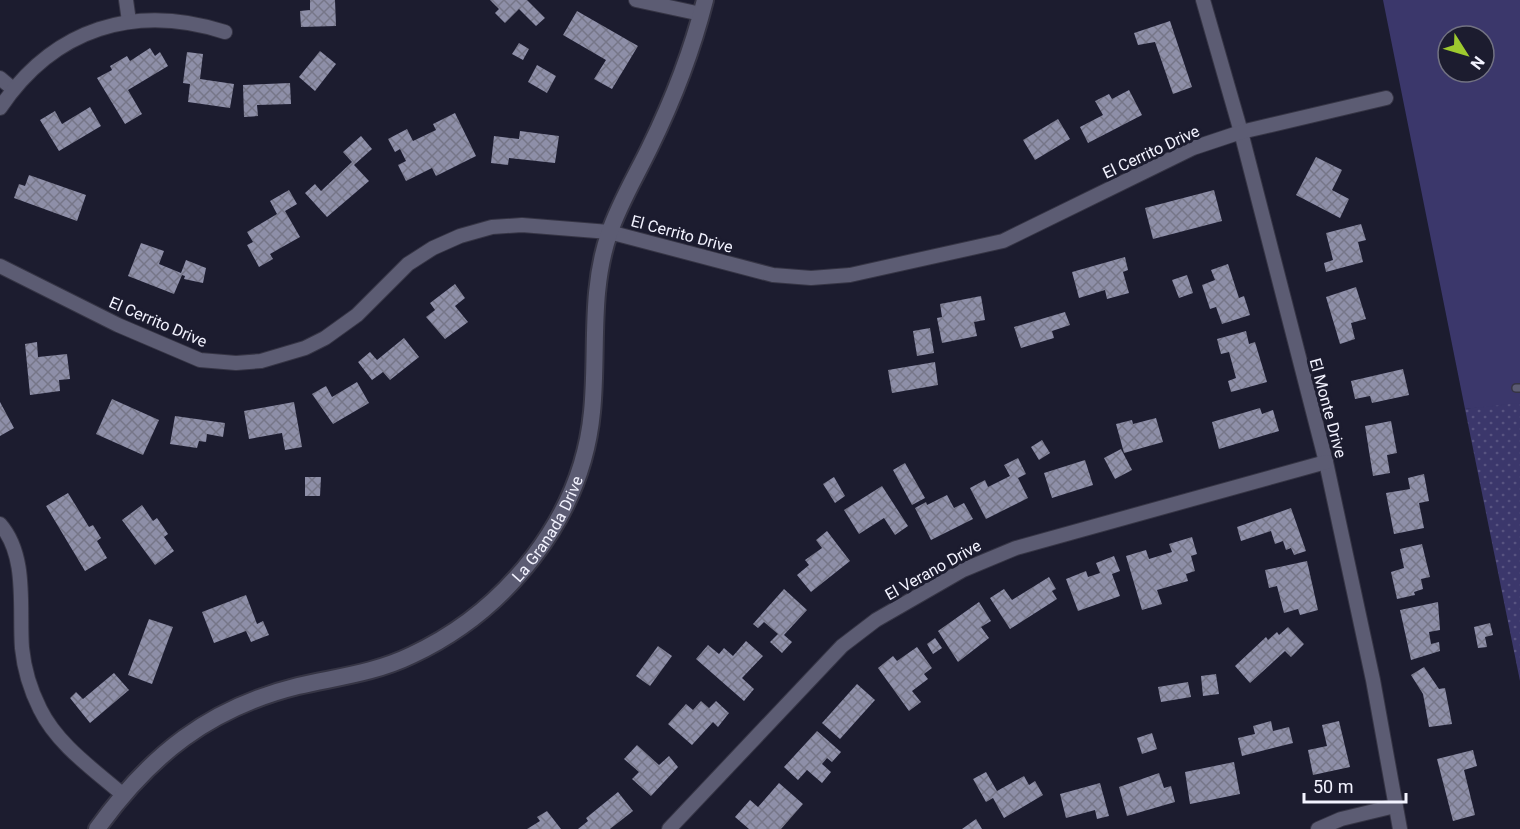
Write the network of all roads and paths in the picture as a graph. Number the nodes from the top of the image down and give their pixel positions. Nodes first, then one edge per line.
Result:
1 (126, 0) edge
2 (636, 0) edge
3 (1203, 0) edge
4 (703, 7) edge
5 (129, 21) junction
6 (225, 32) dead end
7 (0, 78) edge
8 (13, 89) junction
9 (1386, 98) dead end
10 (0, 108) edge
11 (1241, 132) junction
12 (609, 232) junction
13 (0, 266) edge
14 (1326, 462) junction
15 (0, 524) edge
16 (122, 794) junction
17 (1395, 806) junction
18 (97, 829) edge
19 (669, 829) edge
20 (1318, 829) edge
21 (1400, 829) edge

1 - 5 street
2 - 4 street
3 - 11 street, El Monte Drive
4 - 12 street, La Granada Drive
5 - 6 street
5 - 8 street
7 - 8 street
8 - 10 street
9 - 11 street, El Cerrito Drive
11 - 12 street, El Cerrito Drive
11 - 14 street, El Monte Drive
12 - 13 street, El Cerrito Drive
12 - 16 street, La Granada Drive
14 - 17 street, El Monte Drive
14 - 19 street, El Verano Drive
15 - 16 street
16 - 18 street, La Granada Drive
17 - 20 street
17 - 21 street, El Monte Drive

